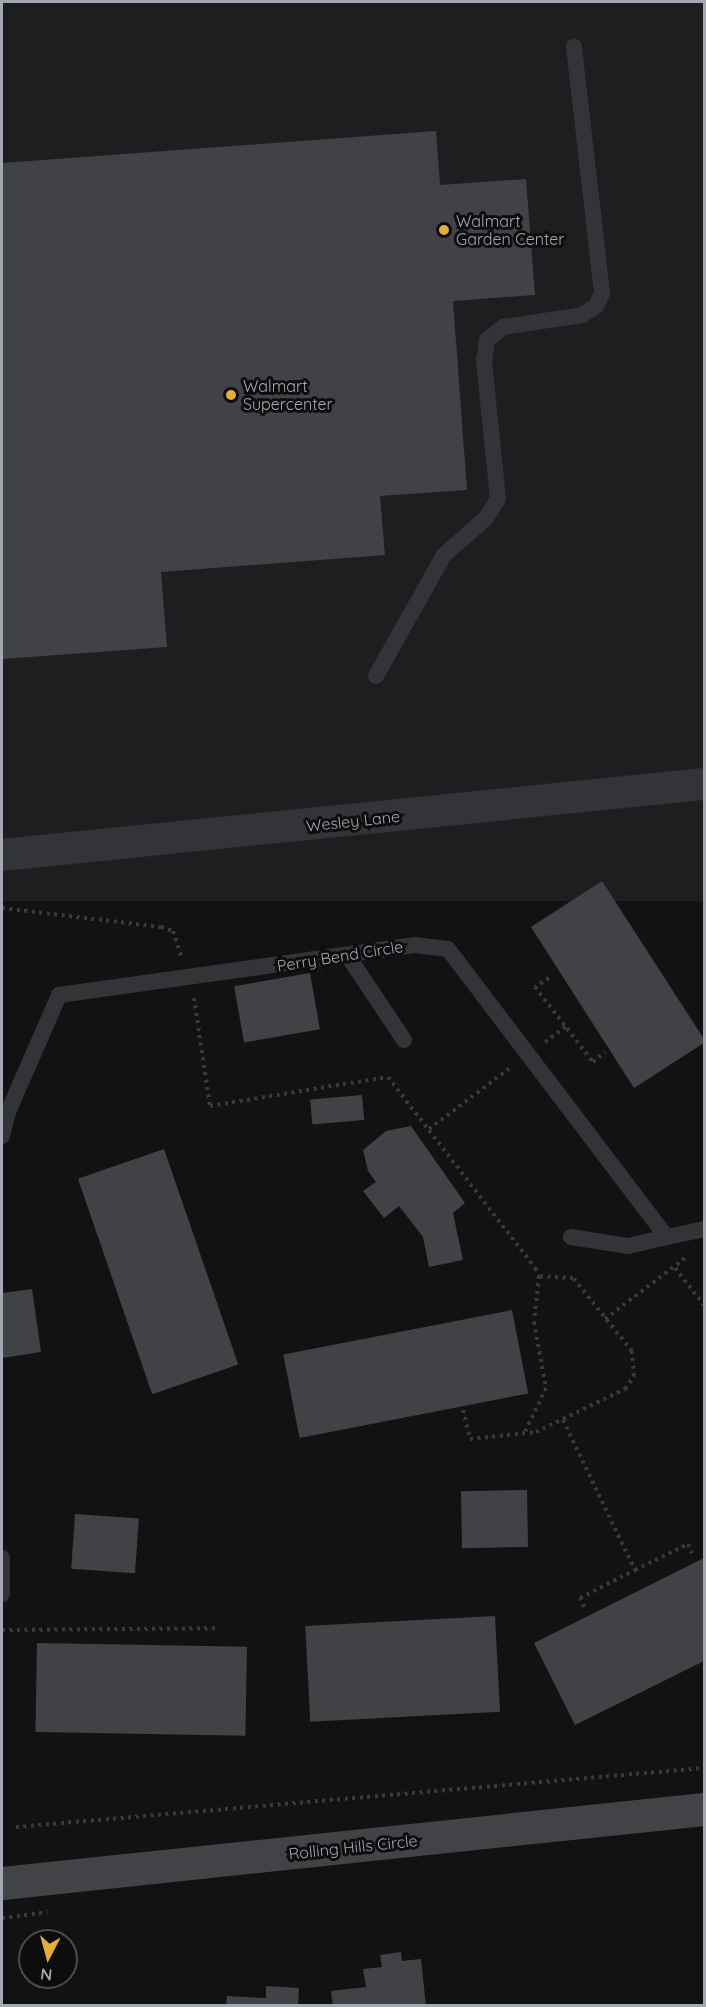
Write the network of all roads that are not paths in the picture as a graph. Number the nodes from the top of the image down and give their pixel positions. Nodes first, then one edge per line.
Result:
1 (574, 47) dead end
2 (376, 676) dead end
3 (705, 784) edge
4 (2, 855) edge
5 (348, 956) junction
6 (404, 1040) dead end
7 (2, 1136) edge
8 (705, 1229) edge
9 (571, 1237) dead end
10 (667, 1237) junction
11 (2, 1558) edge
12 (2, 1594) edge
13 (705, 1809) edge
14 (2, 1883) edge

1 - 2 lane
3 - 4 street, Wesley Lane
5 - 6 lane
5 - 7 lane, Perry Bend Circle
5 - 10 lane, Perry Bend Circle
8 - 10 lane
9 - 10 lane
11 - 12 lane
13 - 14 main road, Rolling Hills Circle

